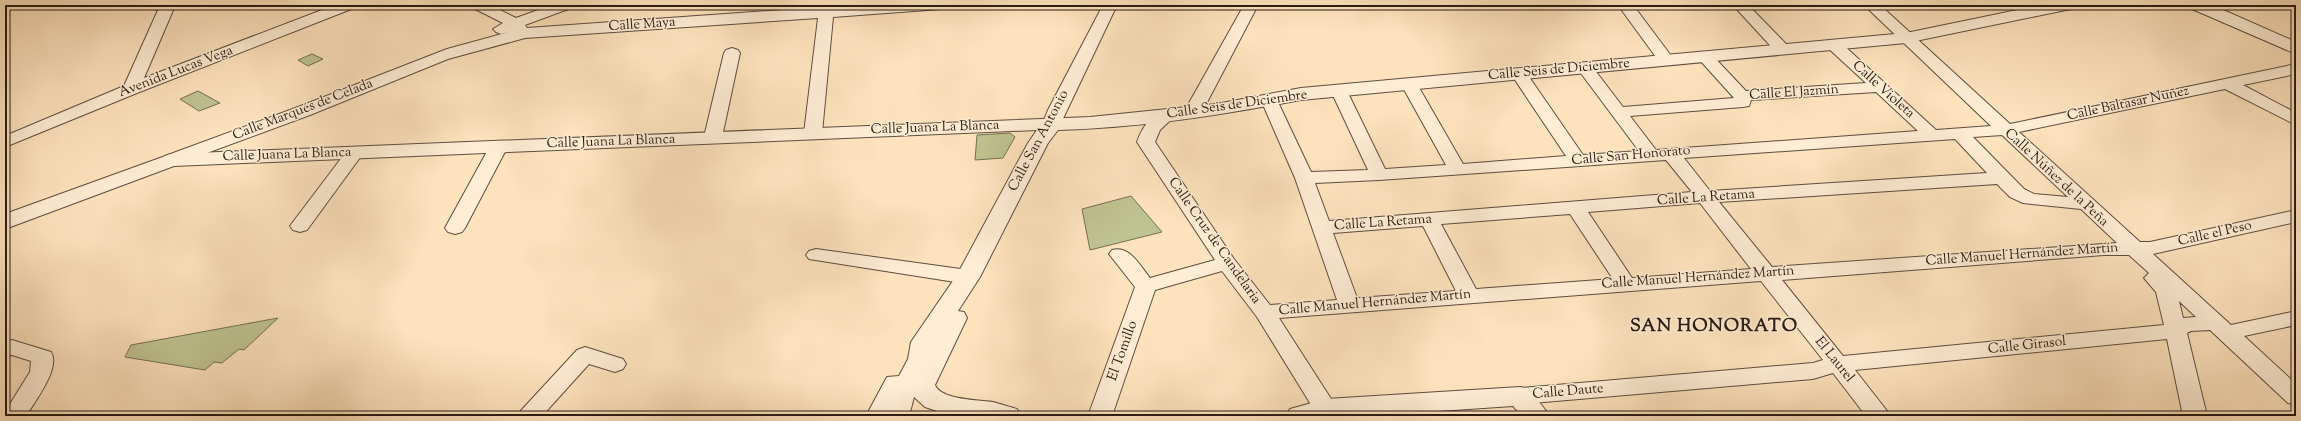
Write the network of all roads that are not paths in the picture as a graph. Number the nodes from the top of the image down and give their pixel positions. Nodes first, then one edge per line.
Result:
1 (156, 5) edge
2 (349, 5) edge
3 (478, 5) edge
4 (566, 5) edge
5 (940, 5) edge
6 (1110, 5) edge
7 (1250, 5) edge
8 (1625, 5) edge
9 (1740, 5) edge
10 (1871, 5) edge
11 (2066, 5) edge
12 (2198, 5) edge
13 (792, 9) edge
14 (826, 12) junction
15 (519, 28) junction
16 (1906, 38) junction
17 (1834, 45) junction
18 (2296, 48) edge
19 (1783, 50) junction
20 (732, 53) dead end
21 (1705, 57) junction
22 (1667, 61) junction
23 (1585, 68) junction
24 (2296, 69) edge
25 (1519, 74) junction
26 (2226, 83) junction
27 (1409, 84) junction
28 (1880, 87) junction
29 (131, 89) junction
30 (1339, 91) junction
31 (1742, 96) junction
32 (1269, 100) junction
33 (1193, 112) junction
34 (1619, 112) junction
35 (1167, 115) junction
36 (2296, 120) edge
37 (1051, 125) junction
38 (2004, 130) junction
39 (813, 133) junction
40 (1959, 133) junction
41 (1931, 134) junction
42 (713, 137) junction
43 (5, 142) edge
44 (499, 146) junction
45 (355, 152) junction
46 (1670, 153) junction
47 (1650, 154) junction
48 (171, 160) junction
49 (1578, 160) junction
50 (1457, 169) junction
51 (1379, 175) junction
52 (1304, 178) junction
53 (2002, 178) junction
54 (1705, 197) junction
55 (2084, 204) junction
56 (1576, 208) junction
57 (2296, 216) edge
58 (1429, 219) junction
59 (5, 222) edge
60 (300, 226) dead end
61 (455, 228) dead end
62 (1321, 228) junction
63 (2104, 248) junction
64 (2134, 248) junction
65 (1119, 254) dead end
66 (816, 255) dead end
67 (1227, 263) junction
68 (1766, 273) junction
69 (968, 277) junction
70 (1626, 284) junction
71 (1146, 286) junction
72 (1469, 296) junction
73 (1349, 304) junction
74 (1264, 312) junction
75 (2296, 318) edge
76 (2221, 328) junction
77 (2175, 331) junction
78 (924, 342) junction
79 (5, 348) edge
80 (615, 364) dead end
81 (1837, 364) junction
82 (1520, 396) junction
83 (2296, 397) edge
84 (970, 410) junction
85 (1328, 413) edge
86 (10, 416) edge
87 (528, 416) edge
88 (879, 416) edge
89 (896, 416) edge
90 (943, 416) edge
91 (1008, 416) edge
92 (1100, 416) edge
93 (1299, 416) edge
94 (1537, 416) edge
95 (1879, 416) edge
96 (2195, 416) edge

1 - 29 street
2 - 29 street, Avenida Lucas Vega
3 - 15 street
4 - 15 street, Calle Marqués de Celada
5 - 14 street, Calle Maya
6 - 37 street, Calle San Antonio
7 - 33 street
8 - 22 street
9 - 19 street
10 - 16 street, Calle Núñez de la Peña
11 - 16 street, Calle Seis de Diciembre
12 - 18 street
13 - 14 street, Calle Maya
13 - 15 street, Calle Maya
14 - 39 street
15 - 48 street, Calle Marqués de Celada
16 - 17 street, Calle Seis de Diciembre
16 - 38 street, Calle Núñez de la Peña
17 - 19 street, Calle Seis de Diciembre
17 - 28 street, Calle Violeta
19 - 21 street, Calle Seis de Diciembre
20 - 42 street
21 - 22 street, Calle Seis de Diciembre
21 - 31 street
22 - 23 street, Calle Seis de Diciembre
23 - 25 street, Calle Seis de Diciembre
23 - 34 street
24 - 26 street, Calle Baltasar Nuñez
25 - 27 street, Calle Seis de Diciembre
25 - 49 street
26 - 36 street
26 - 38 street, Calle Baltasar Nuñez
27 - 30 street, Calle Seis de Diciembre
27 - 50 street
28 - 31 street, Calle El Jazmín
28 - 41 street, Calle Violeta
29 - 43 street, Avenida Lucas Vega
30 - 32 street, Calle Seis de Diciembre
30 - 51 street
31 - 34 street, Calle El Jazmín
32 - 33 street, Calle Seis de Diciembre
32 - 52 street
33 - 35 street, Calle Seis de Diciembre
34 - 47 street
35 - 37 street, Calle Seis de Diciembre
35 - 67 street, Calle Cruz de Candelaria
37 - 39 street, Calle Juana La Blanca
37 - 69 street, Calle San Antonio
38 - 40 street, Calle Baltasar Nuñez
38 - 55 street, Calle Núñez de la Peña
39 - 42 street, Calle Juana La Blanca
40 - 41 street, Calle San Honorato
40 - 53 street
41 - 46 street, Calle San Honorato
42 - 44 street, Calle Juana La Blanca
44 - 45 street, Calle Juana La Blanca
44 - 61 street
45 - 48 street, Calle Juana La Blanca
45 - 60 street
46 - 47 street, Calle San Honorato
46 - 54 street, El Laurel
47 - 49 street, Calle San Honorato
48 - 59 street, Calle Marqués de Celada
49 - 50 street, Calle San Honorato
50 - 51 street, Calle San Honorato
51 - 52 street, Calle San Honorato
52 - 62 street
53 - 54 street, Calle La Retama
53 - 55 street
54 - 56 street, Calle La Retama
54 - 68 street, El Laurel
55 - 64 street, Calle Núñez de la Peña
56 - 58 street, Calle La Retama
56 - 70 street
57 - 64 street, Calle el Peso
58 - 62 street, Calle La Retama
58 - 72 street
62 - 73 street
63 - 64 street, Calle Manuel Hernández Martín
63 - 68 street, Calle Manuel Hernández Martín
63 - 77 street
64 - 76 street, Calle Núñez de la Peña
65 - 71 street
66 - 69 street
67 - 71 street
67 - 74 street, Calle Cruz de Candelaria
68 - 70 street, Calle Manuel Hernández Martín
68 - 81 street, El Laurel
69 - 78 street, Calle San Antonio
69 - 84 street, Calle San Antonio
70 - 72 street, Calle Manuel Hernández Martín
71 - 92 street, El Tomillo
72 - 73 street, Calle Manuel Hernández Martín
73 - 74 street, Calle Manuel Hernández Martín
74 - 85 street, Calle Cruz de Candelaria
75 - 76 street, Calle Girasol
76 - 77 street, Calle Girasol
76 - 83 street, Calle Núñez de la Peña
77 - 81 street, Calle Girasol
77 - 96 street
78 - 88 street, Calle San Antonio
78 - 89 street, Calle San Antonio
79 - 86 street
80 - 87 street
81 - 82 street, Calle Daute
81 - 95 street, El Laurel
82 - 85 street, Calle Daute
82 - 94 street
84 - 90 street
84 - 91 street
85 - 93 street, Calle Daute

